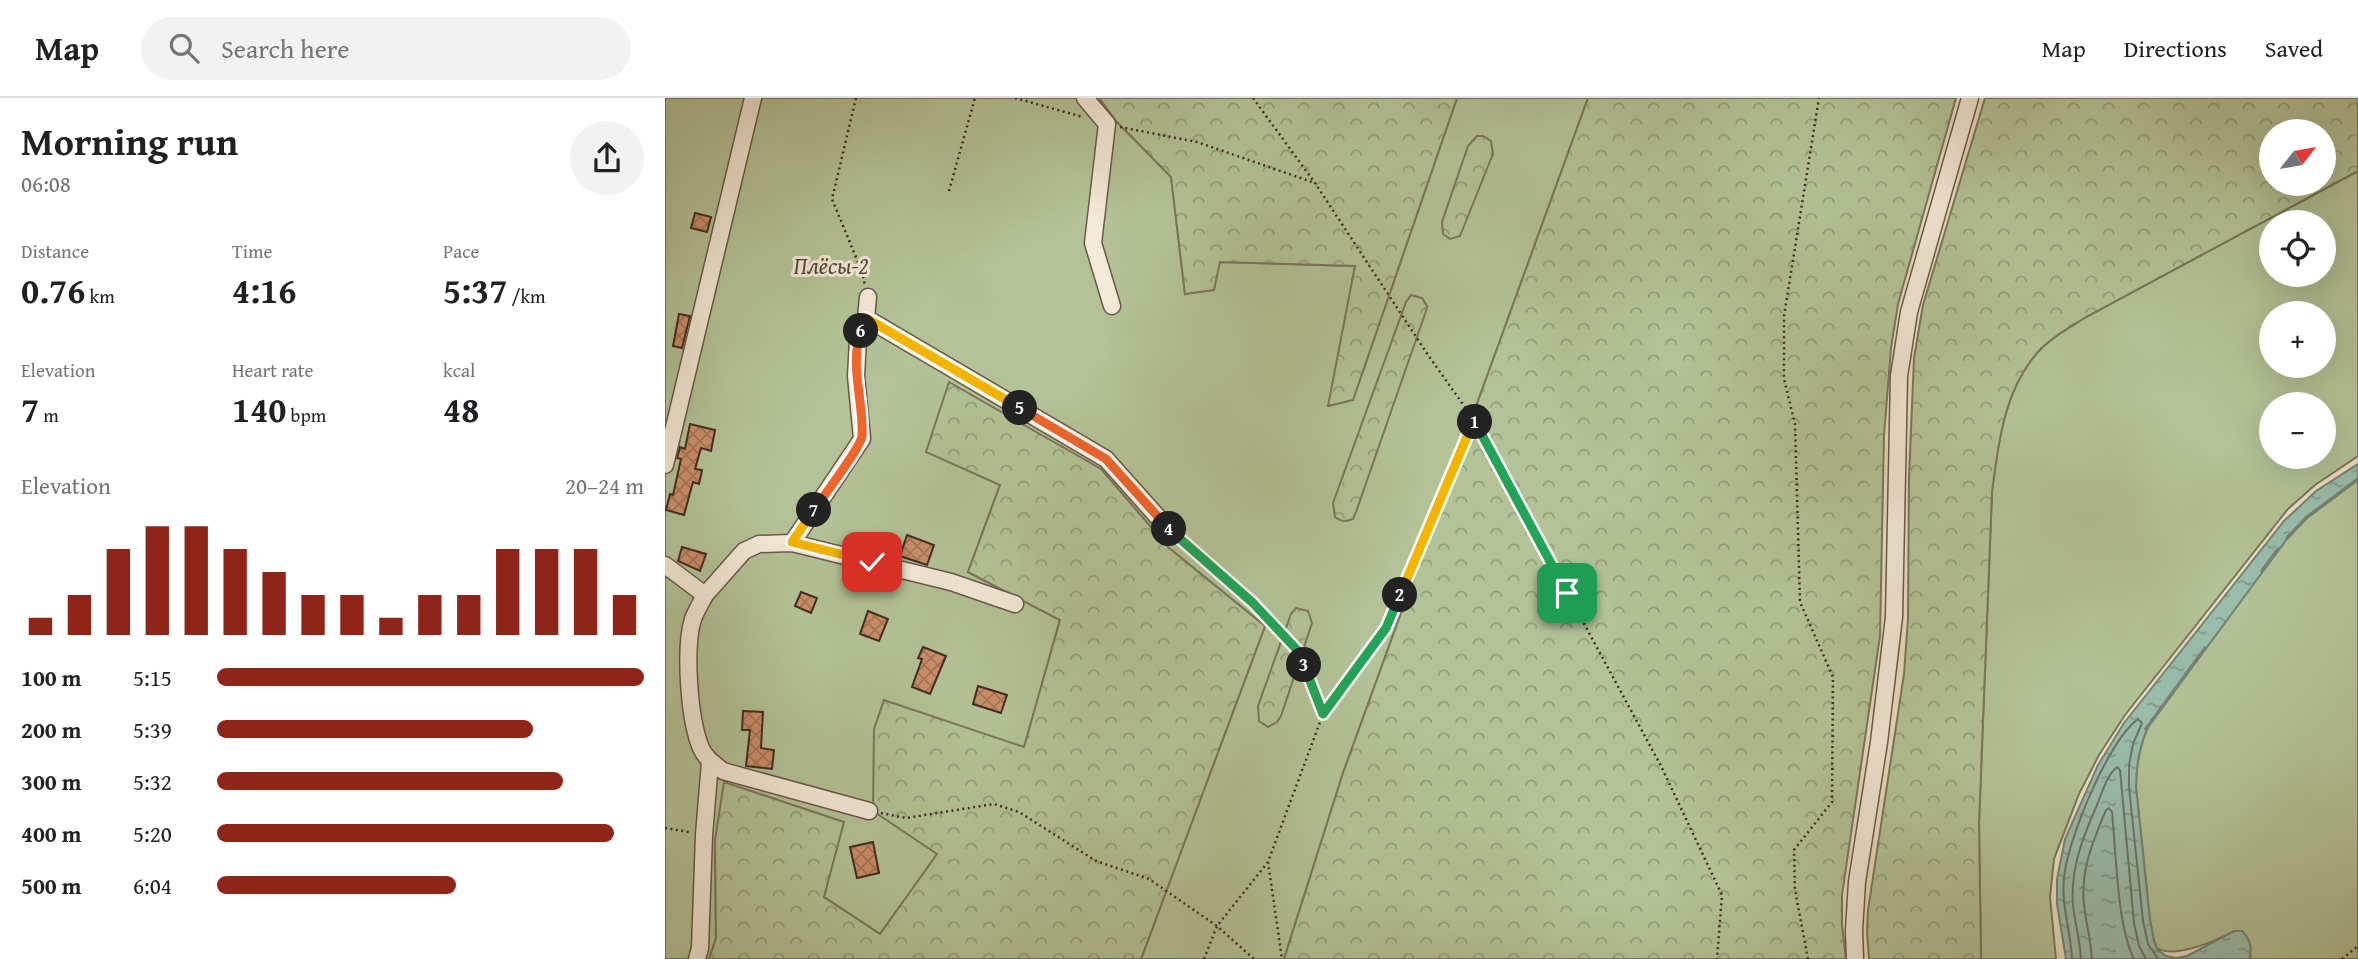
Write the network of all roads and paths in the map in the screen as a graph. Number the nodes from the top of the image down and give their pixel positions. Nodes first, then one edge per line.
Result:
1 (753, 98) edge
2 (856, 98) edge
3 (975, 98) edge
4 (1015, 98) edge
5 (1085, 98) edge
6 (1253, 98) edge
7 (1819, 98) edge
8 (1969, 98) edge
9 (1107, 124) junction
10 (1315, 183) junction
11 (949, 191) dead end
12 (867, 297) joint
13 (1112, 306) dead end
14 (866, 318) junction
15 (1474, 420) junction
16 (665, 465) edge
17 (1172, 533) joint
18 (792, 542) junction
19 (665, 565) edge
20 (705, 595) junction
21 (1015, 604) dead end
22 (1323, 714) junction
23 (711, 762) junction
24 (869, 811) joint
25 (665, 828) edge
26 (704, 835) junction
27 (1268, 862) junction
28 (1217, 926) junction
29 (2358, 946) edge
30 (697, 959) edge
31 (1204, 959) edge
32 (1254, 959) edge
33 (1282, 959) edge
34 (1717, 959) edge
35 (1808, 959) edge
36 (1856, 959) edge
37 (2341, 959) edge

1 - 16 street
2 - 12 path
3 - 11 path
4 - 9 path
5 - 9 street
6 - 10 path
7 - 35 path
8 - 36 street
9 - 10 path
9 - 13 street
10 - 15 path
12 - 14 street
14 - 17 street
14 - 18 street
15 - 22 path
15 - 34 path
17 - 22 path
18 - 20 street
18 - 21 street
19 - 20 street
20 - 23 street
22 - 27 path
23 - 24 street
23 - 26 street
24 - 28 path
25 - 26 path
26 - 30 street
27 - 28 path
27 - 33 path
28 - 31 path
28 - 32 path
29 - 37 path

